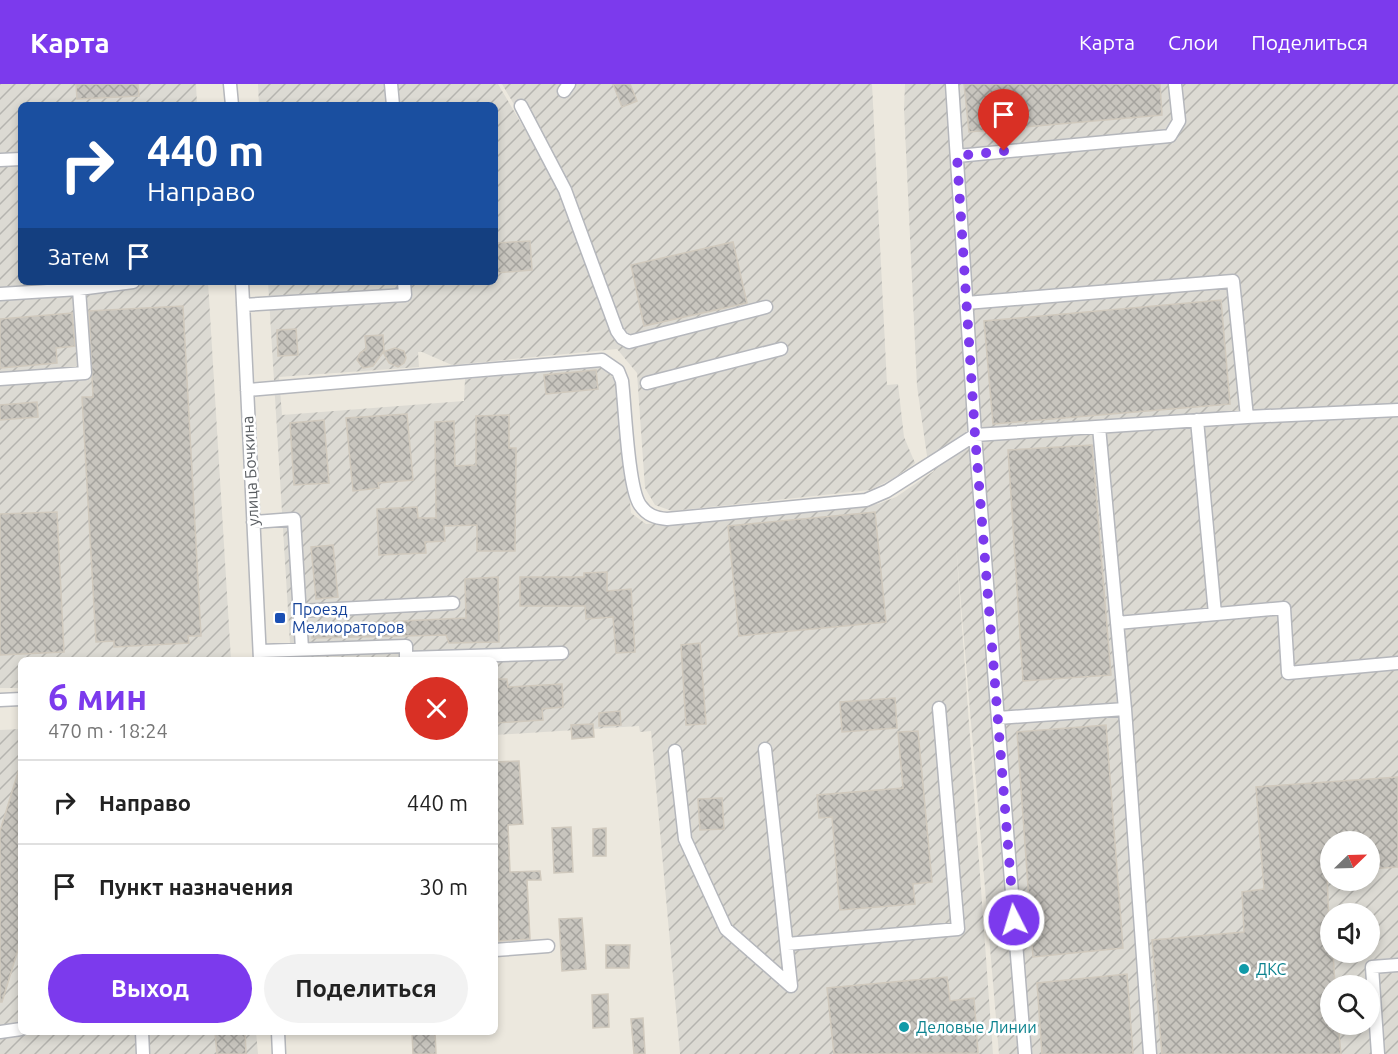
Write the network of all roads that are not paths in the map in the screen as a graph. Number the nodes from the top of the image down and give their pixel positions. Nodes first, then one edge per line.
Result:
1 (230, 84) edge
2 (391, 84) edge
3 (952, 84) edge
4 (1175, 84) edge
5 (232, 102) edge
6 (393, 102) edge
7 (522, 106) dead end
8 (957, 156) junction
9 (18, 159) edge
10 (0, 160) edge
11 (110, 285) edge
12 (242, 285) edge
13 (404, 285) edge
14 (79, 289) junction
15 (0, 294) edge
16 (966, 303) junction
17 (243, 305) junction
18 (766, 307) dead end
19 (781, 349) dead end
20 (0, 379) edge
21 (647, 383) dead end
22 (247, 390) junction
23 (1398, 410) edge
24 (1247, 417) junction
25 (1197, 420) junction
26 (1100, 427) junction
27 (975, 435) junction
28 (253, 522) junction
29 (453, 603) dead end
30 (299, 611) junction
31 (1215, 614) junction
32 (1117, 623) junction
33 (302, 650) junction
34 (562, 653) dead end
35 (260, 655) edge
36 (406, 657) edge
37 (437, 657) edge
38 (1398, 663) edge
39 (18, 699) edge
40 (0, 700) edge
41 (939, 708) dead end
42 (1125, 709) junction
43 (998, 718) junction
44 (765, 749) dead end
45 (675, 751) dead end
46 (786, 944) junction
47 (548, 946) dead end
48 (498, 950) edge
49 (1398, 965) edge
50 (18, 1029) edge
51 (0, 1032) edge
52 (142, 1035) edge
53 (278, 1035) edge
54 (143, 1054) edge
55 (279, 1054) edge
56 (1025, 1054) edge
57 (1150, 1054) edge
58 (1378, 1054) edge

1 - 5 street
2 - 6 street
3 - 8 street
4 - 8 street
7 - 18 street
8 - 16 street
9 - 10 street
11 - 14 street
12 - 17 street, улица Бочкина
13 - 17 street
14 - 15 street
14 - 20 street
16 - 24 street
16 - 27 street
17 - 22 street, улица Бочкина
19 - 21 street
22 - 27 street
22 - 28 street, улица Бочкина
23 - 24 street
24 - 25 street
25 - 26 street
25 - 31 street
26 - 27 street
26 - 32 street
27 - 43 street
28 - 30 street
28 - 35 street, улица Бочкина
29 - 30 street
30 - 33 street
31 - 32 street
31 - 38 street
32 - 42 street
33 - 35 street
33 - 36 street
34 - 37 street
39 - 40 street
41 - 46 street
42 - 43 street
42 - 57 street
43 - 56 street
44 - 46 street
45 - 46 street
47 - 48 street
49 - 58 street
50 - 51 street
52 - 54 street
53 - 55 street

